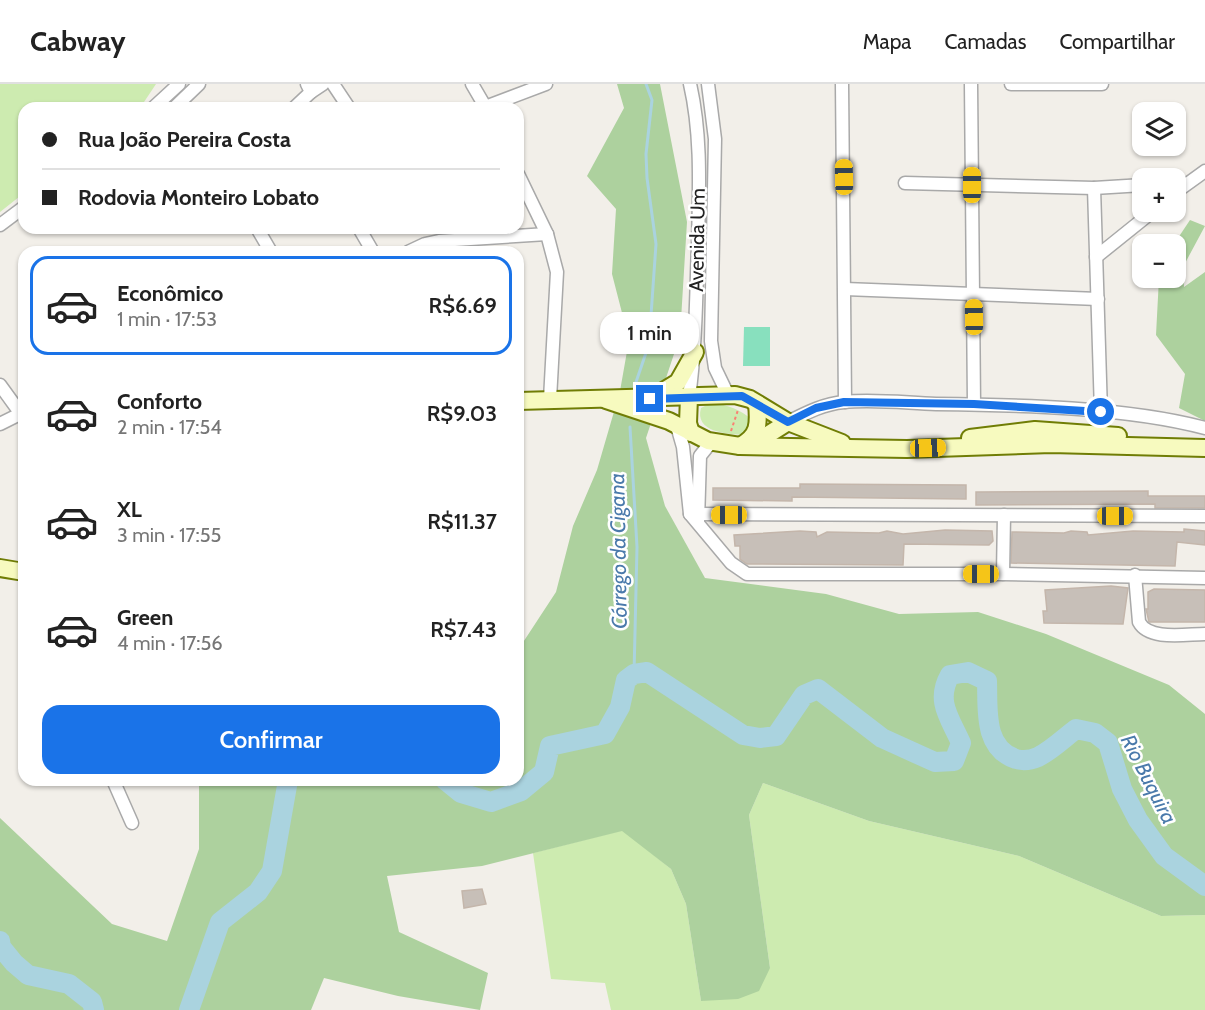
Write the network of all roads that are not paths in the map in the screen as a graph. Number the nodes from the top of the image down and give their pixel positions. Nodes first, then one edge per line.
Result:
1 (179, 84) edge
2 (199, 84) edge
3 (323, 84) edge
4 (333, 84) edge
5 (472, 84) edge
6 (546, 84) edge
7 (690, 84) edge
8 (708, 84) edge
9 (842, 84) edge
10 (970, 84) edge
11 (1011, 84) edge
12 (1026, 84) edge
13 (1102, 84) edge
14 (1067, 85) edge
15 (309, 88) edge
16 (160, 102) edge
17 (180, 102) edge
18 (298, 102) edge
19 (345, 102) edge
20 (482, 102) edge
21 (498, 102) edge
22 (1205, 171) edge
23 (1186, 180) edge
24 (905, 183) dead end
25 (972, 185) junction
26 (524, 186) edge
27 (1132, 186) edge
28 (1094, 188) junction
29 (18, 212) edge
30 (1140, 222) edge
31 (0, 225) edge
32 (547, 234) junction
33 (421, 246) edge
34 (1096, 257) junction
35 (845, 289) junction
36 (973, 295) junction
37 (1098, 299) junction
38 (695, 352) junction
39 (0, 385) edge
40 (689, 397) junction
41 (742, 398) junction
42 (550, 399) junction
43 (650, 399) junction
44 (606, 400) junction
45 (524, 401) edge
46 (844, 402) junction
47 (974, 404) junction
48 (18, 408) edge
49 (1101, 412) junction
50 (18, 415) edge
51 (788, 422) junction
52 (0, 424) edge
53 (684, 429) junction
54 (1205, 429) edge
55 (732, 444) junction
56 (850, 446) junction
57 (1205, 448) edge
58 (1004, 515) junction
59 (1205, 516) edge
60 (695, 518) junction
61 (0, 568) edge
62 (18, 571) edge
63 (1003, 574) junction
64 (1135, 575) junction
65 (1205, 578) edge
66 (1205, 634) edge
67 (116, 786) edge
68 (132, 823) dead end

1 - 16 street
2 - 17 street
3 - 15 street
4 - 19 street
5 - 20 street
6 - 21 street
7 - 38 street, Avenida Um
8 - 41 street
9 - 35 street
10 - 25 street
11 - 12 street
12 - 14 street
13 - 14 street
15 - 18 street
22 - 23 street
24 - 25 street
25 - 28 street
25 - 36 street
26 - 32 street
27 - 28 street
28 - 34 street
29 - 31 street
30 - 34 street
32 - 33 street
32 - 42 street
34 - 37 street
35 - 36 street
35 - 46 street
36 - 37 street
36 - 47 street
37 - 49 street
38 - 40 street, Avenida Um
38 - 43 main road
39 - 48 street
40 - 41 main road
40 - 43 main road
40 - 53 main road
41 - 51 main road
41 - 55 main road
42 - 44 main road
42 - 45 main road
43 - 44 main road
44 - 53 main road
46 - 47 street
46 - 51 street
47 - 49 street
49 - 54 street
50 - 52 street
51 - 55 main road
51 - 56 main road
53 - 55 main road
53 - 60 street
55 - 56 main road
55 - 60 street
56 - 57 main road
58 - 59 street
58 - 60 street
58 - 63 street
60 - 63 street
61 - 62 main road
63 - 64 street
64 - 65 street
64 - 66 street
67 - 68 street

